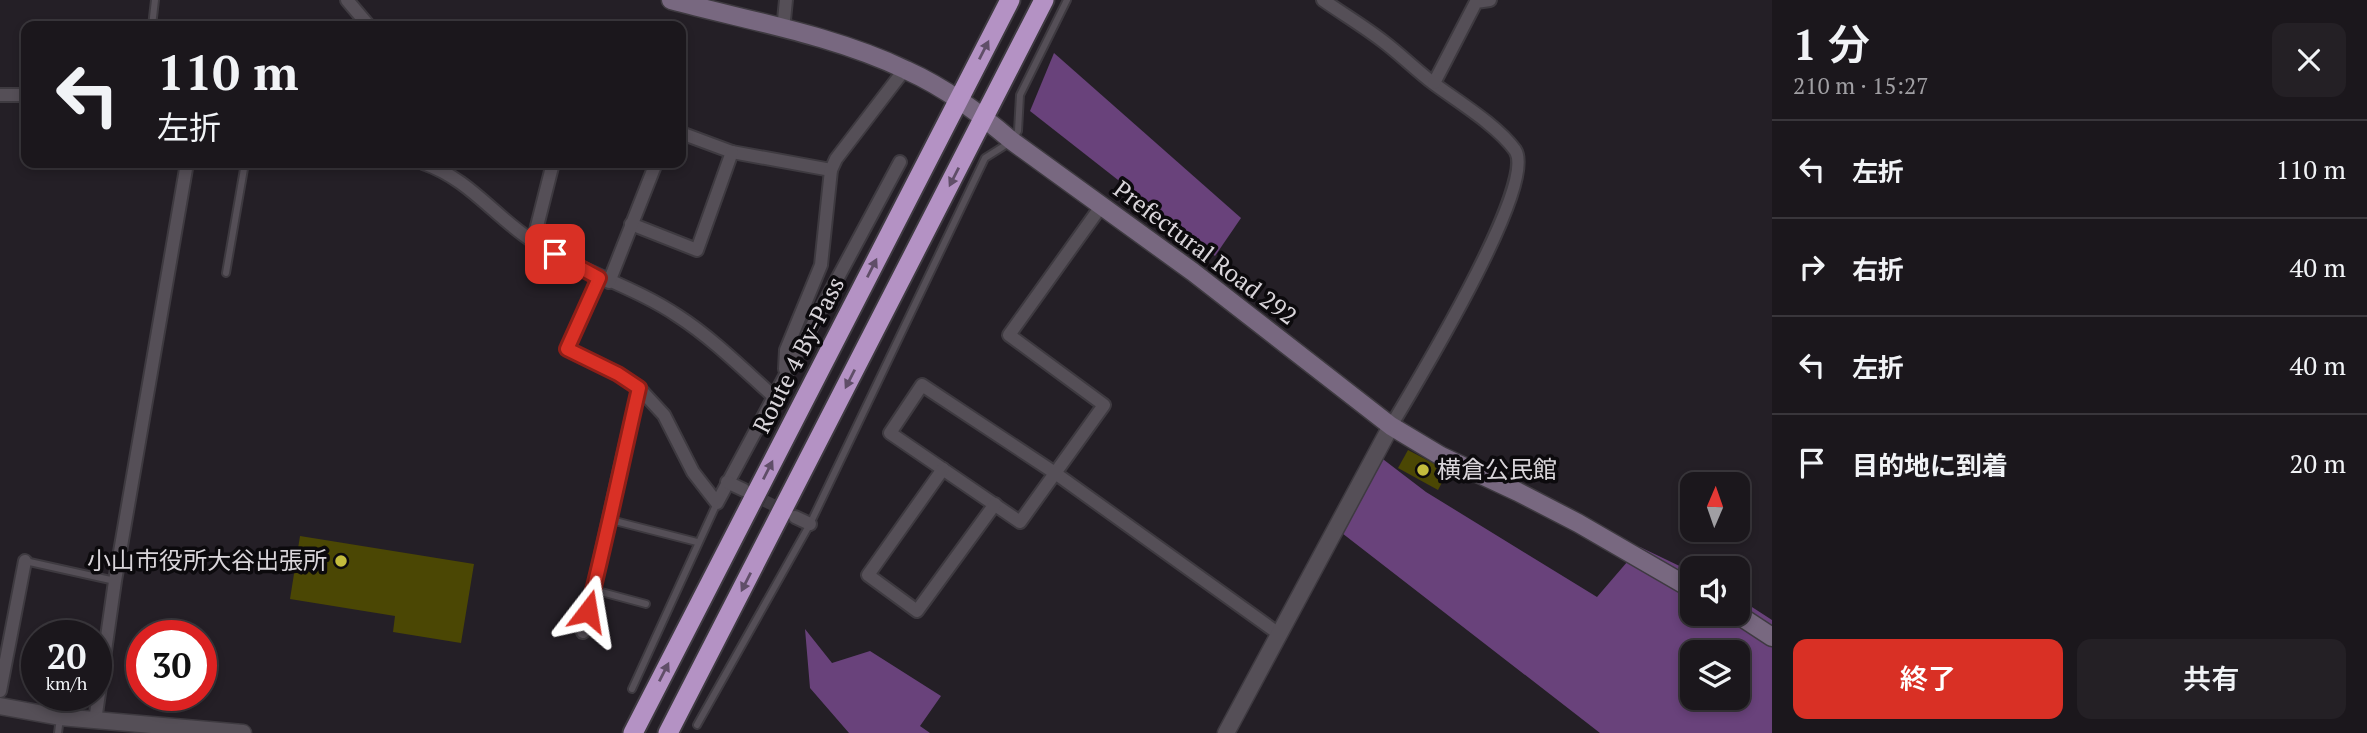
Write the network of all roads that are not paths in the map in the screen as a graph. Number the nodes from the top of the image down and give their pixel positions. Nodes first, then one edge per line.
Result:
1 (155, 0) edge
2 (347, 0) edge
3 (671, 0) edge
4 (786, 0) edge
5 (1010, 0) edge
6 (1044, 0) edge
7 (1067, 0) edge
8 (1323, 0) edge
9 (1490, 0) edge
10 (153, 21) edge
11 (365, 21) edge
12 (783, 30) junction
13 (905, 69) junction
14 (1434, 83) junction
15 (0, 95) edge
16 (21, 95) edge
17 (959, 99) junction
18 (985, 116) junction
19 (686, 135) edge
20 (1012, 141) junction
21 (732, 152) junction
22 (900, 162) dead end
23 (186, 168) edge
24 (244, 168) edge
25 (437, 168) edge
26 (552, 168) edge
27 (654, 168) edge
28 (831, 170) junction
29 (1102, 205) junction
30 (631, 225) junction
31 (533, 242) junction
32 (226, 273) dead end
33 (604, 280) junction
34 (785, 371) junction
35 (639, 388) junction
36 (772, 395) junction
37 (1391, 426) junction
38 (943, 468) junction
39 (1055, 473) junction
40 (727, 482) junction
41 (744, 490) tunnel mouth
42 (716, 503) junction
43 (995, 505) junction
44 (795, 517) tunnel mouth
45 (611, 520) junction
46 (810, 524) junction
47 (697, 542) junction
48 (25, 561) joint
49 (115, 581) junction
50 (1680, 582) edge
51 (593, 589) junction
52 (646, 604) dead end
53 (1750, 623) edge
54 (583, 632) dead end
55 (1279, 634) junction
56 (1772, 637) edge
57 (632, 689) dead end
58 (0, 691) edge
59 (0, 706) edge
60 (95, 721) junction
61 (59, 725) edge
62 (697, 725) dead end
63 (128, 728) edge
64 (243, 733) edge
65 (633, 733) edge
66 (668, 733) edge
67 (1226, 733) edge

1 - 10 lane
2 - 11 street
3 - 12 main road, Prefectural Road 292
4 - 12 street
17 -> 5 highway, Route 4 By-Pass
6 - 18 highway
7 - 20 lane
8 - 14 street
9 - 14 street
12 - 13 main road, Prefectural Road 292
13 - 17 main road, Prefectural Road 292
13 - 28 street
14 - 37 street
15 - 16 street
17 - 18 main road, Prefectural Road 292
65 -> 17 highway, Route 4 By-Pass
18 - 20 main road, Prefectural Road 292
18 -> 66 highway
19 - 21 street
20 - 29 main road, Prefectural Road 292
20 - 46 lane
21 - 28 street
21 - 30 street
22 - 34 street
23 - 49 street
24 - 32 lane
25 - 31 street
26 - 31 street
27 - 30 street
28 - 34 street
29 - 37 main road, Prefectural Road 292
29 - 39 street
30 - 33 street
31 - 33 street
33 - 35 street
33 - 36 street
34 - 36 street
35 - 42 street
35 - 45 street
36 - 40 street
37 - 50 main road, Prefectural Road 292
37 - 55 street
38 - 39 street
38 - 43 street
38 - 43 street
39 - 43 street
39 - 55 street
40 - 41 street
40 - 42 street
42 - 47 lane
44 - 46 street
45 - 47 lane
45 - 51 street
46 - 62 lane
47 - 57 lane
48 - 49 lane
48 - 58 street
49 - 60 street
51 - 52 lane
51 - 54 street
53 - 56 main road
55 - 67 street
59 - 61 street
60 - 61 street
60 - 63 street
63 - 64 street

